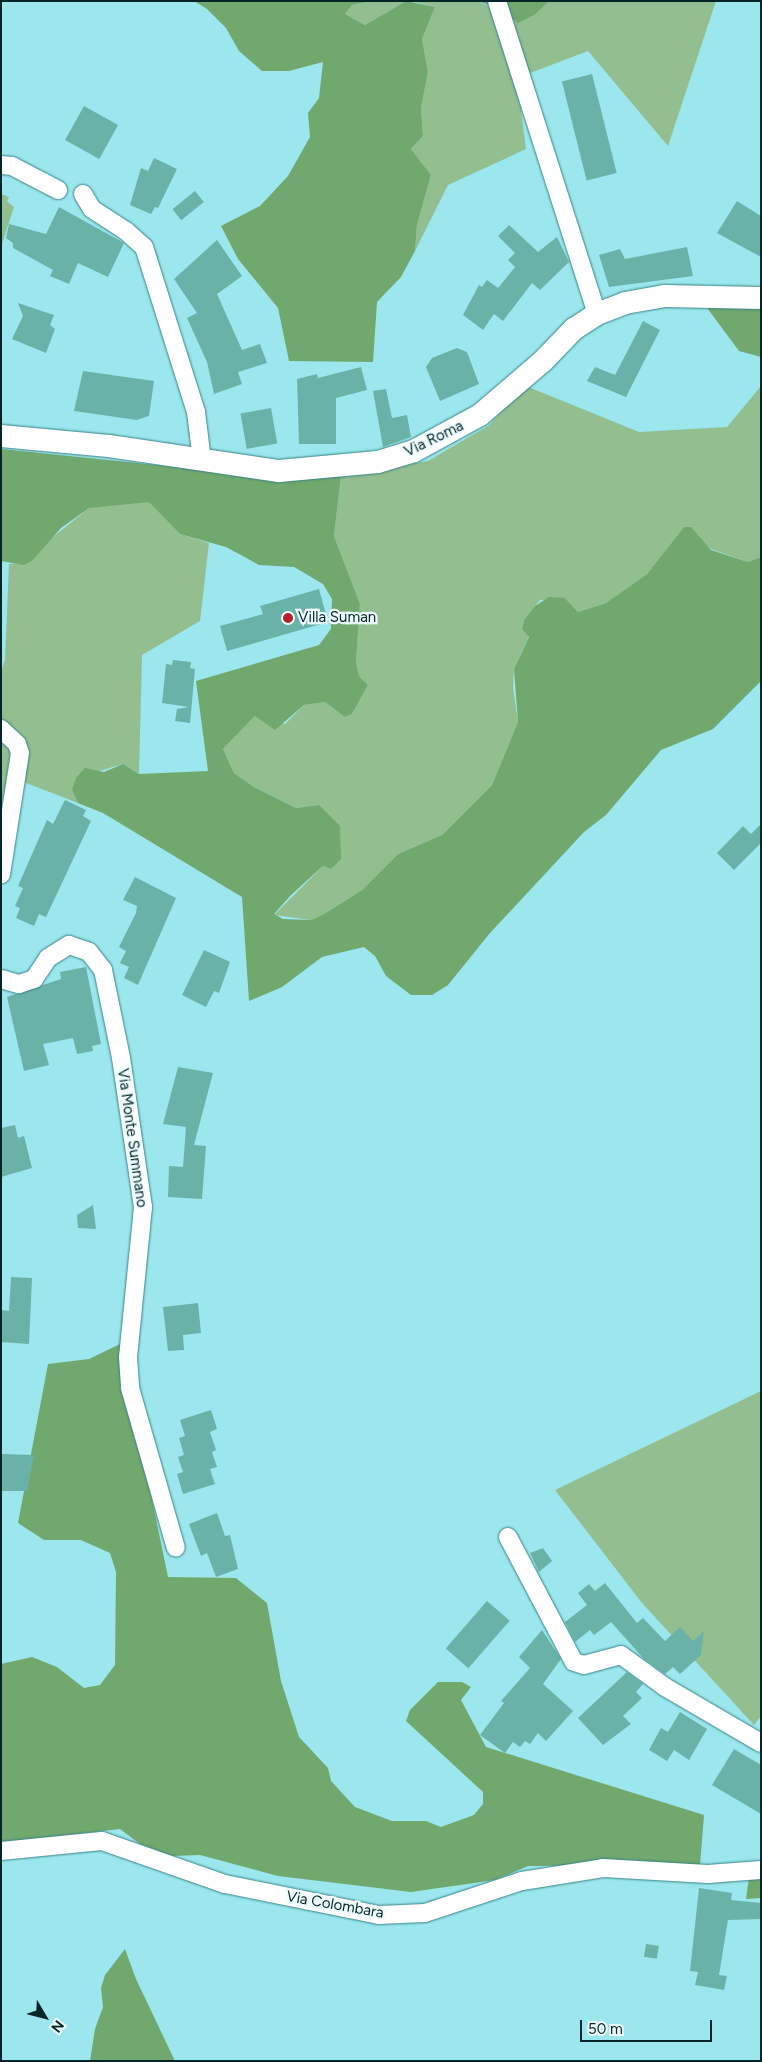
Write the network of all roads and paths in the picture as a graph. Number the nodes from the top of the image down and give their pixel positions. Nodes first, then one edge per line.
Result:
1 (496, 1) edge
2 (1, 165) edge
3 (58, 190) dead end
4 (83, 194) dead end
5 (761, 298) edge
6 (597, 314) junction
7 (1, 436) edge
8 (202, 460) junction
9 (1, 729) edge
10 (1, 876) edge
11 (1, 979) edge
12 (508, 1536) dead end
13 (176, 1548) dead end
14 (761, 1743) edge
15 (1, 1851) edge
16 (761, 1870) edge

1 - 6 street
2 - 3 street
4 - 8 street
5 - 6 street, Via Roma
6 - 8 street, Via Roma
7 - 8 street, Via Roma
9 - 10 street
11 - 13 street, Via Monte Summano
12 - 14 street
15 - 16 street, Via Colombara

